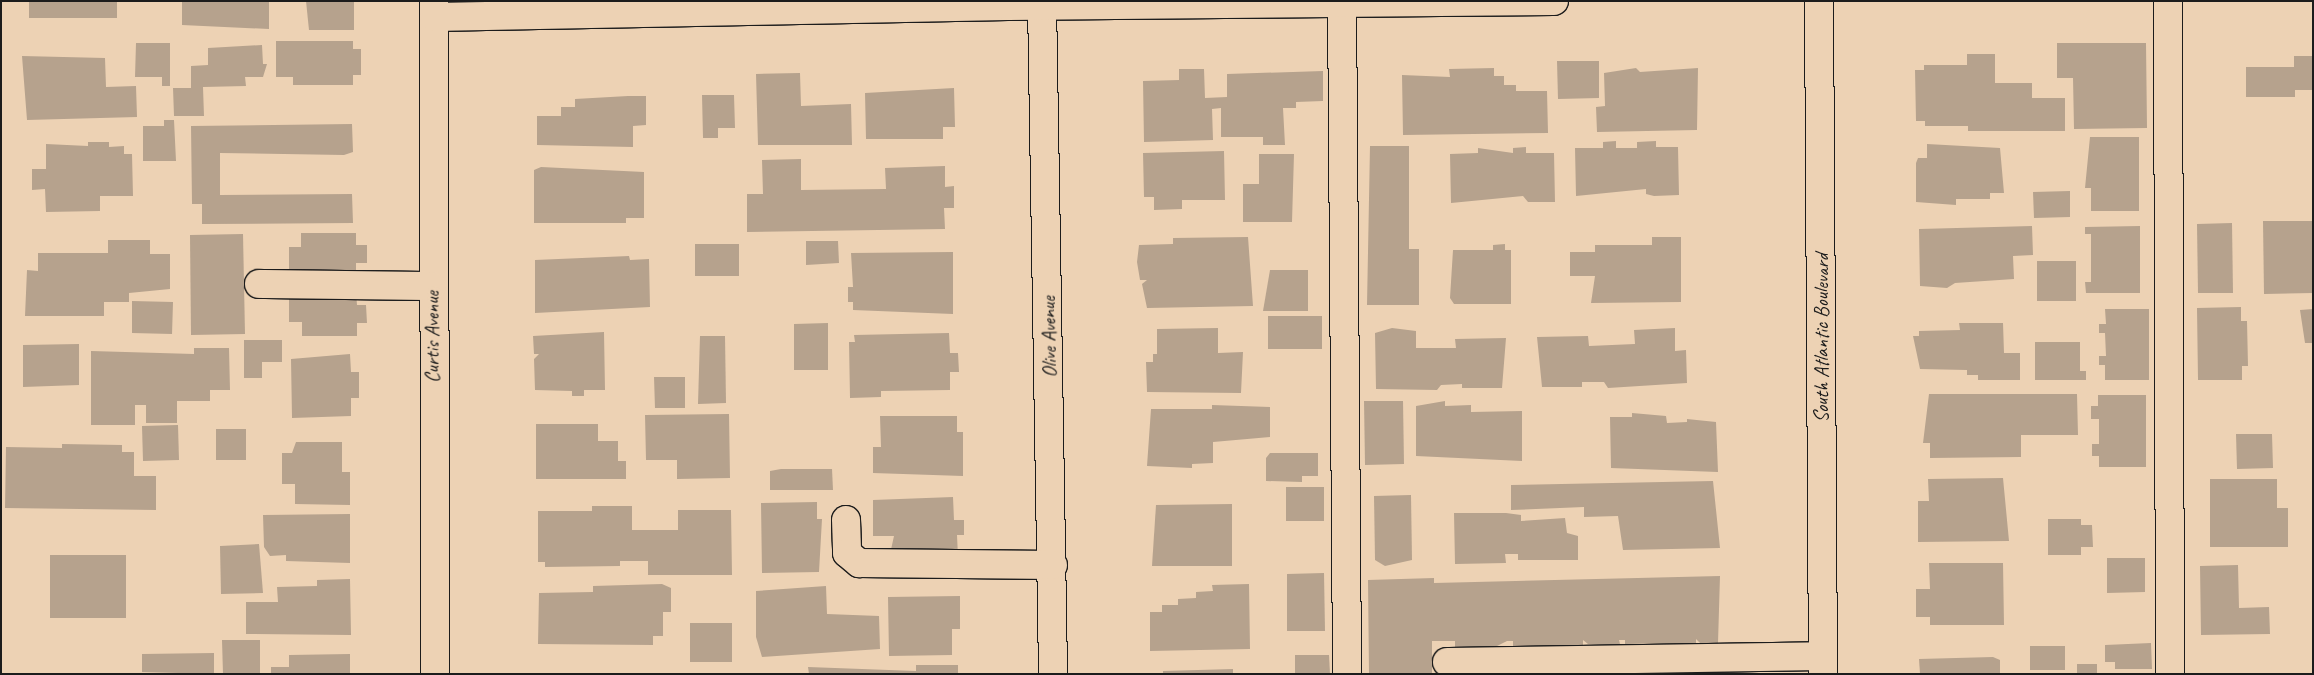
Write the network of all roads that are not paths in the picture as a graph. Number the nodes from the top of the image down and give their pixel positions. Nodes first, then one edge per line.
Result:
1 (1554, 1) edge
2 (1819, 1) edge
3 (2168, 1) edge
4 (1042, 3) edge
5 (1342, 3) edge
6 (434, 9) edge
7 (259, 284) dead end
8 (432, 286) junction
9 (846, 520) dead end
10 (1053, 565) junction
11 (1447, 662) dead end
12 (1823, 665) edge
13 (435, 674) edge
14 (1053, 674) edge
15 (1347, 674) edge
16 (2170, 674) edge

1 - 5 street
2 - 12 street, South Atlantic Boulevard
3 - 16 street
4 - 5 street
4 - 6 street
4 - 10 street, Olive Avenue
5 - 15 street
6 - 8 street, Curtis Avenue
7 - 8 street
8 - 13 street, Curtis Avenue
9 - 10 street
10 - 14 street, Olive Avenue
11 - 12 street

